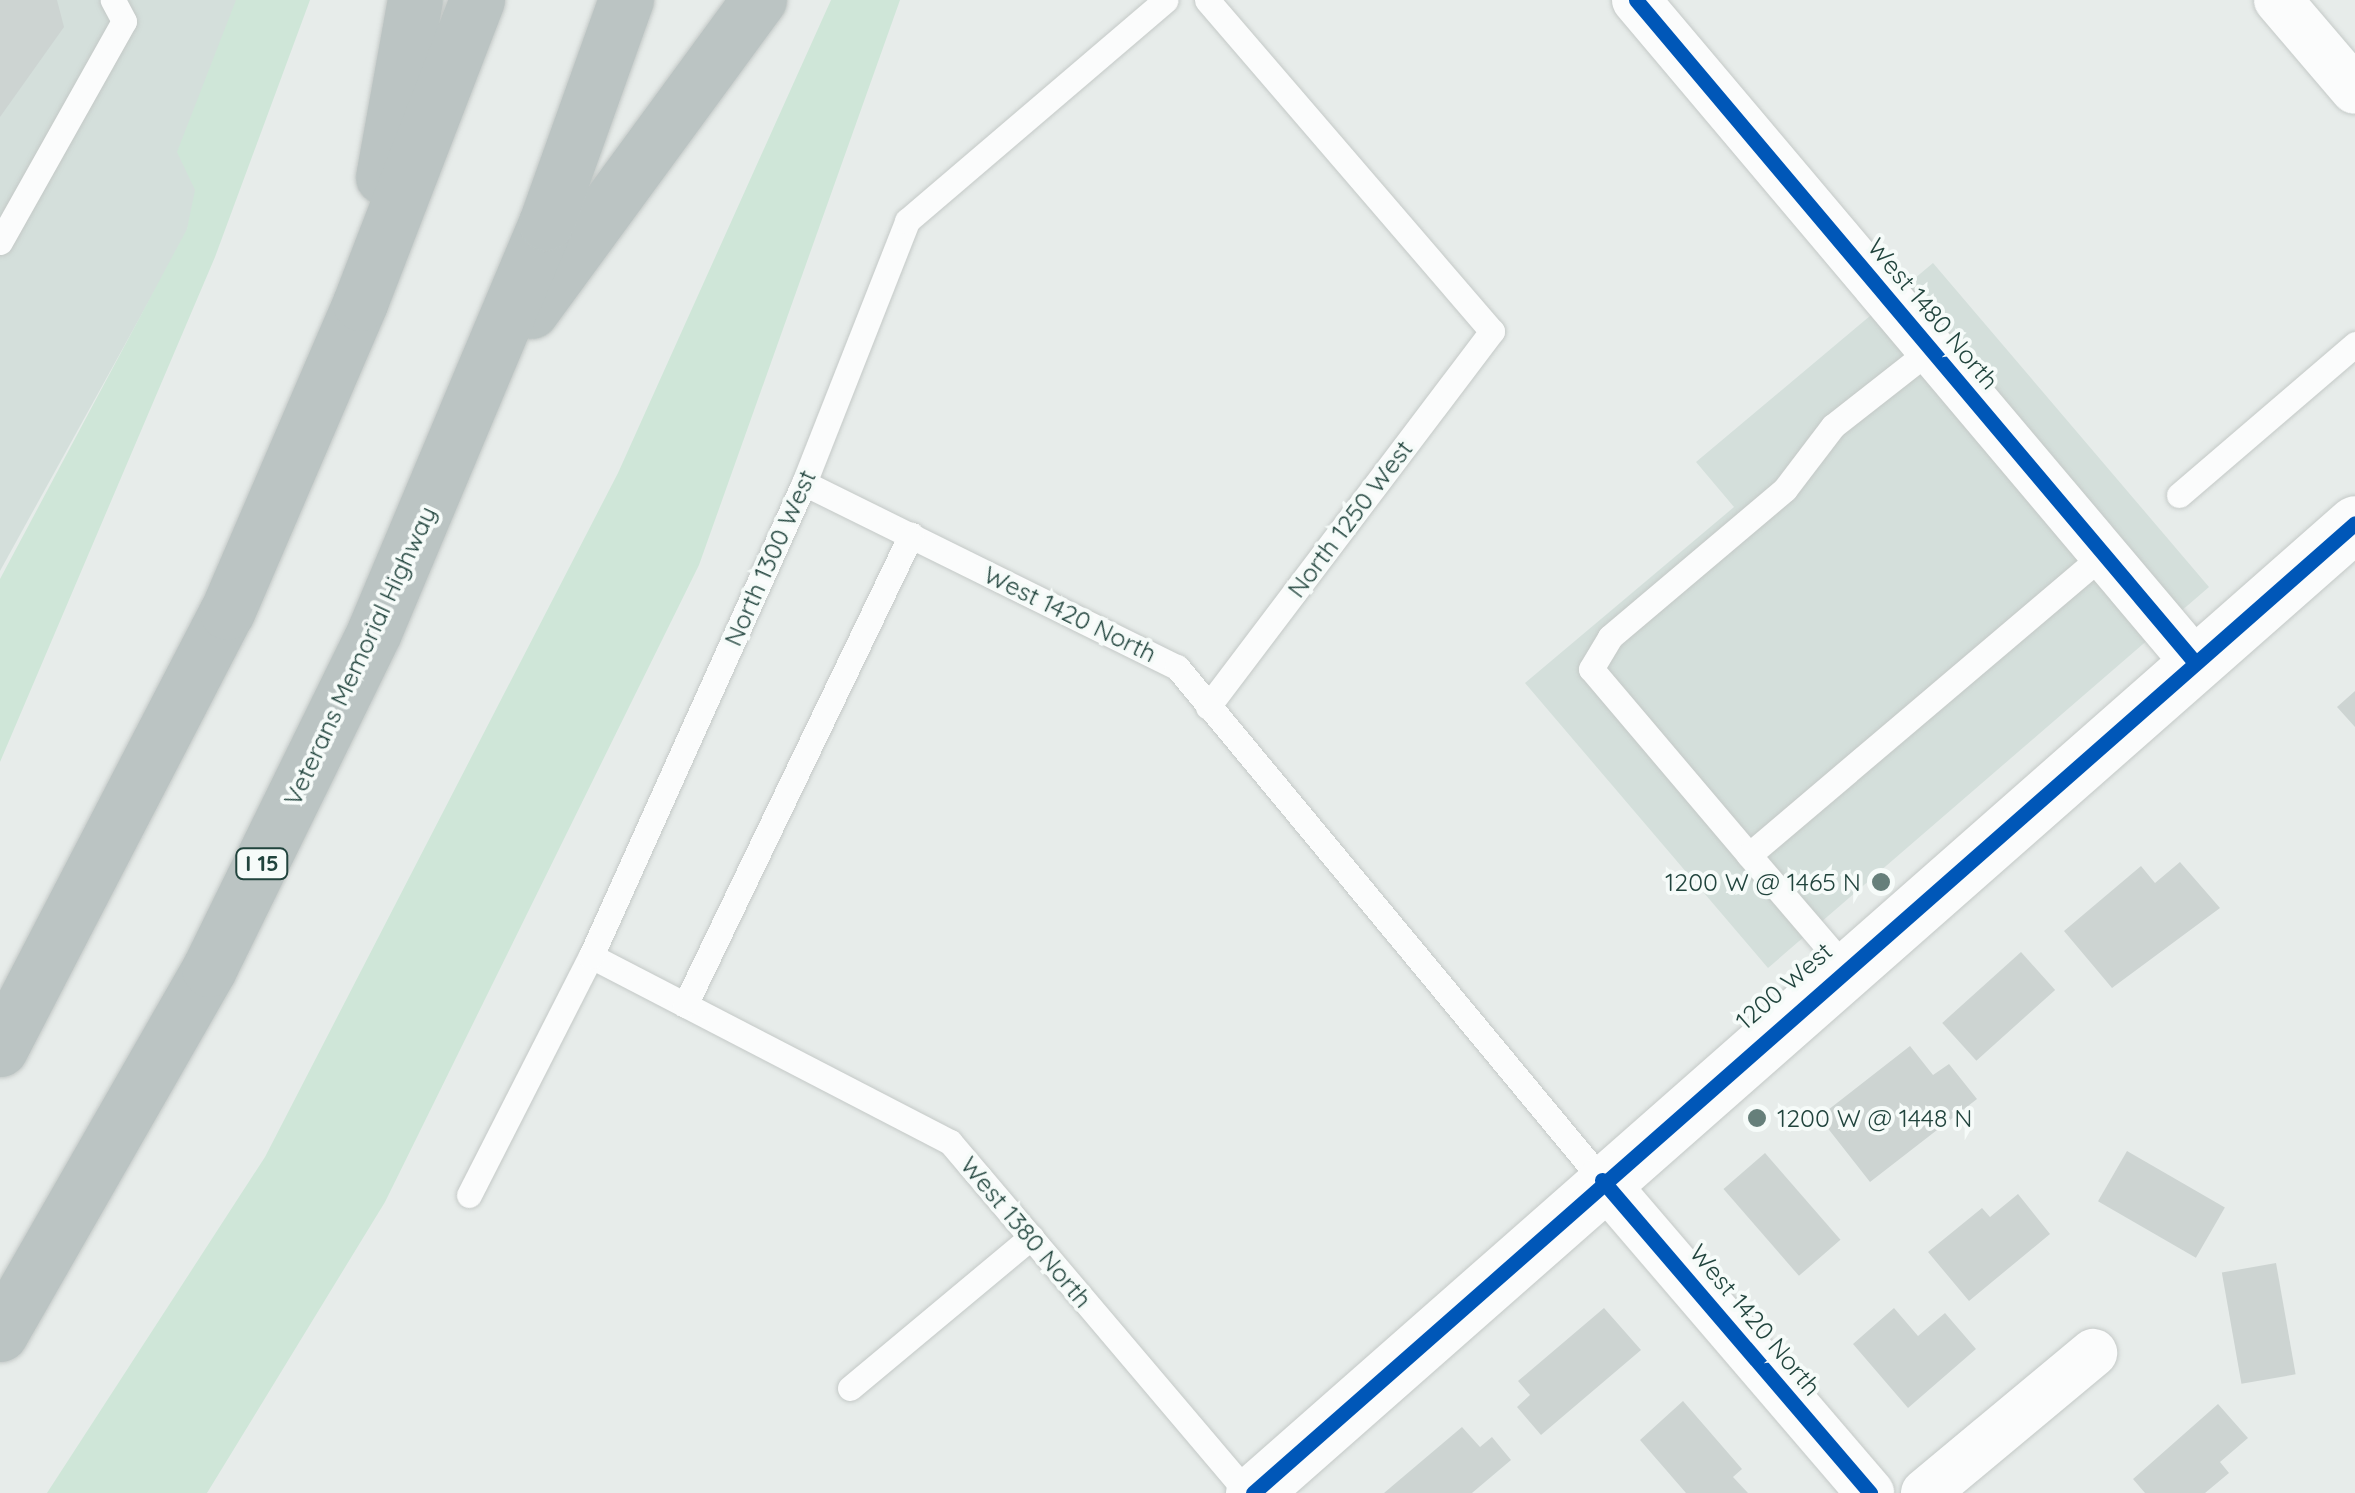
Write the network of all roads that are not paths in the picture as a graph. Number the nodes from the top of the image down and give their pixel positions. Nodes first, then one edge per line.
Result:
1 (113, 0) edge
2 (415, 0) edge
3 (477, 0) edge
4 (626, 0) edge
5 (759, 0) edge
6 (1166, 0) edge
7 (1208, 0) edge
8 (1636, 0) edge
9 (2278, 0) edge
10 (2355, 90) edge
11 (0, 242) edge
12 (360, 303) junction
13 (2355, 344) edge
14 (1930, 350) junction
15 (485, 374) junction
16 (804, 483) junction
17 (2179, 494) dead end
18 (2355, 523) edge
19 (911, 536) junction
20 (2102, 555) junction
21 (2193, 660) junction
22 (1208, 706) junction
23 (1749, 855) junction
24 (590, 956) junction
25 (1844, 966) junction
26 (685, 1005) junction
27 (0, 1049) edge
28 (1602, 1180) junction
29 (469, 1195) dead end
30 (1031, 1237) junction
31 (0, 1334) edge
32 (2094, 1352) dead end
33 (850, 1388) dead end
34 (1251, 1493) edge
35 (1870, 1493) edge
36 (1925, 1493) edge

1 - 11 lane
2 - 12 highway
3 - 12 highway
4 - 15 highway, Veterans Memorial Highway / I 15
5 - 15 highway
6 - 16 lane, North 1300 West
7 - 22 lane, North 1250 West
8 - 14 street, West 1480 North
9 - 10 street
12 - 27 highway
13 - 17 lane
14 - 20 street, West 1480 North
14 - 23 lane
15 - 31 highway, Veterans Memorial Highway / I 15
16 - 19 lane, West 1420 North
16 - 24 lane, North 1300 West
18 - 21 street, 1200 West
19 - 22 lane, West 1420 North
19 - 26 lane
20 - 21 street, West 1480 North
20 - 23 lane
21 - 25 street, 1200 West
22 - 28 lane, West 1420 North
23 - 25 lane
24 - 26 lane, West 1380 North
24 - 29 lane, North 1300 West
25 - 28 street, 1200 West
26 - 30 lane, West 1380 North
28 - 34 street, 1200 West
28 - 35 street, West 1420 North
30 - 33 lane
30 - 34 lane, West 1380 North
32 - 36 street

